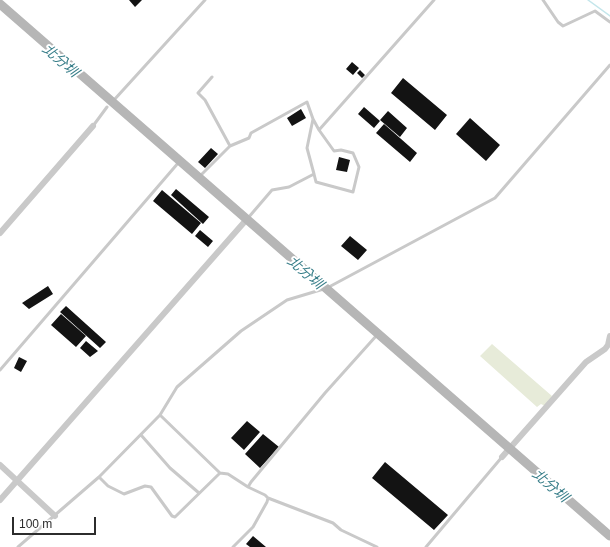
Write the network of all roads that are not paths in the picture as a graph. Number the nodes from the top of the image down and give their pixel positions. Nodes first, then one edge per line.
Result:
1 (205, 0) edge
2 (434, 0) edge
3 (542, 0) edge
4 (0, 4) edge
5 (610, 22) edge
6 (610, 65) edge
7 (212, 77) dead end
8 (110, 104) junction
9 (313, 120) junction
10 (93, 126) joint
11 (319, 130) junction
12 (230, 146) junction
13 (178, 164) junction
14 (314, 174) junction
15 (199, 177) junction
16 (245, 221) junction
17 (0, 232) edge
18 (326, 288) junction
19 (376, 335) junction
20 (610, 336) edge
21 (0, 370) edge
22 (160, 415) junction
23 (141, 435) junction
24 (510, 448) junction
25 (502, 457) joint
26 (0, 466) edge
27 (220, 473) junction
28 (99, 477) junction
29 (18, 480) junction
30 (248, 487) junction
31 (199, 493) junction
32 (268, 498) junction
33 (0, 500) edge
34 (55, 516) junction
35 (610, 536) edge
36 (18, 547) edge
37 (233, 547) edge
38 (377, 547) edge
39 (426, 547) edge

1 - 8 lane
2 - 11 lane
3 - 5 lane
4 - 8 street
6 - 18 lane
7 - 12 lane
8 - 10 lane
8 - 13 street
9 - 11 lane
9 - 12 lane
9 - 14 lane
10 - 17 street
11 - 14 lane
12 - 15 lane
13 - 15 street
13 - 21 lane
14 - 16 lane
15 - 16 street
16 - 18 street
16 - 29 street
18 - 19 street
18 - 22 lane
19 - 24 street
19 - 30 lane
20 - 24 street
22 - 23 lane
22 - 27 lane
23 - 28 lane
23 - 31 lane
24 - 25 street
24 - 35 street
25 - 39 lane
26 - 29 street
27 - 30 lane
27 - 31 lane
28 - 31 lane
28 - 34 lane
29 - 33 street
29 - 34 street
30 - 32 lane
32 - 37 lane
32 - 38 lane
34 - 36 lane

